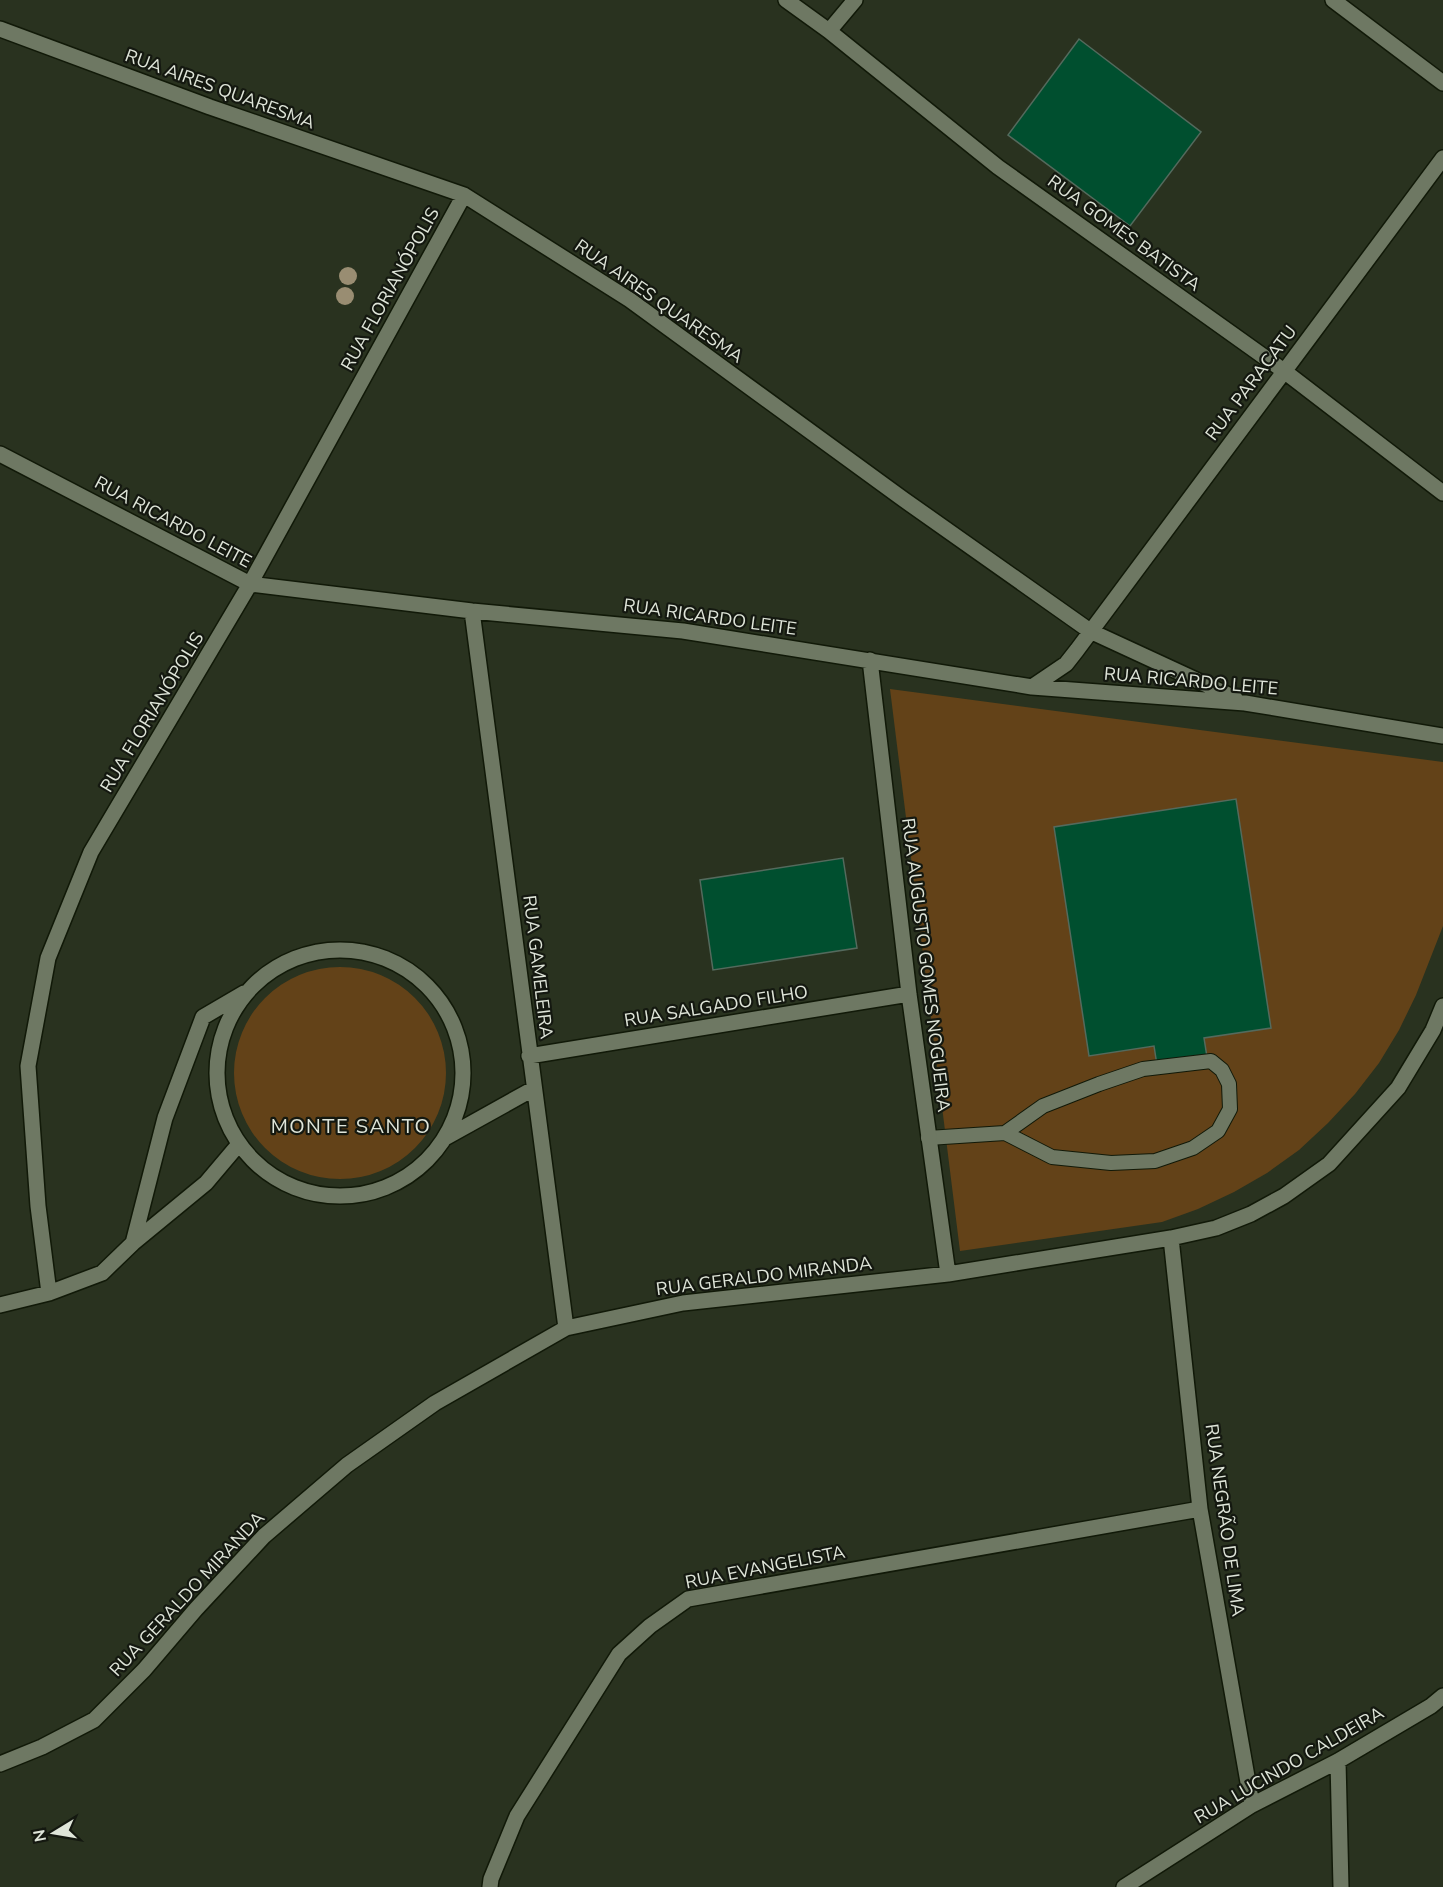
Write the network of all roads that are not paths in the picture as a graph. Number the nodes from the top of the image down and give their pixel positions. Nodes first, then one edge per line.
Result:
1 (786, 0) edge
2 (855, 0) edge
3 (1333, 0) edge
4 (0, 29) edge
5 (829, 32) junction
6 (1443, 83) edge
7 (1443, 158) edge
8 (464, 195) junction
9 (1284, 371) junction
10 (0, 453) edge
11 (1443, 494) edge
12 (250, 584) junction
13 (472, 610) junction
14 (1090, 631) junction
15 (870, 660) junction
16 (1032, 687) junction
17 (1245, 703) junction
18 (1443, 736) edge
19 (246, 991) junction
20 (909, 994) junction
21 (1443, 1006) edge
22 (530, 1056) junction
23 (533, 1089) junction
24 (1005, 1132) junction
25 (445, 1138) junction
26 (928, 1138) junction
27 (239, 1144) junction
28 (1171, 1238) junction
29 (133, 1243) junction
30 (948, 1274) junction
31 (49, 1293) junction
32 (0, 1305) edge
33 (566, 1328) junction
34 (1200, 1509) junction
35 (1443, 1695) edge
36 (1338, 1761) junction
37 (0, 1764) edge
38 (1252, 1805) junction
39 (490, 1887) edge
40 (1124, 1887) edge
41 (1341, 1887) edge

1 - 5 street, RUA GOMES BATISTA
2 - 5 street
3 - 6 street
4 - 8 street, RUA AIRES QUARESMA
5 - 9 street, RUA GOMES BATISTA
7 - 9 street, RUA PARACATU
8 - 12 street, RUA FLORIANÓPOLIS
8 - 14 street, RUA AIRES QUARESMA
9 - 11 street, RUA GOMES BATISTA
9 - 14 street, RUA PARACATU
10 - 12 street, RUA RICARDO LEITE
12 - 13 street, RUA RICARDO LEITE
12 - 31 street, RUA FLORIANÓPOLIS
13 - 15 street, RUA RICARDO LEITE
13 - 22 street, RUA GAMELEIRA
14 - 16 street, RUA PARACATU
14 - 17 street, RUA AIRES QUARESMA
15 - 16 street, RUA RICARDO LEITE
15 - 20 street, RUA AUGUSTO GOMES NOGUEIRA
16 - 17 street, RUA RICARDO LEITE
17 - 18 street, RUA RICARDO LEITE
19 - 25 street
19 - 27 street
19 - 29 street
20 - 22 street, RUA SALGADO FILHO
20 - 26 street, RUA AUGUSTO GOMES NOGUEIRA
21 - 28 street, RUA GERALDO MIRANDA
22 - 23 street, RUA GAMELEIRA
23 - 25 street
23 - 33 street, RUA GAMELEIRA
24 - 24 lane
24 - 26 lane
25 - 27 street
26 - 30 street, RUA AUGUSTO GOMES NOGUEIRA
27 - 29 street
28 - 30 street, RUA GERALDO MIRANDA
28 - 34 street, RUA NEGRÃO DE LIMA
29 - 31 street
30 - 33 street, RUA GERALDO MIRANDA
31 - 32 street
33 - 37 street, RUA GERALDO MIRANDA
34 - 38 street, RUA NEGRÃO DE LIMA
34 - 39 street, RUA EVANGELISTA
35 - 36 street, RUA LUCINDO CALDEIRA
36 - 38 street, RUA LUCINDO CALDEIRA
36 - 41 street
38 - 40 street, RUA LUCINDO CALDEIRA

